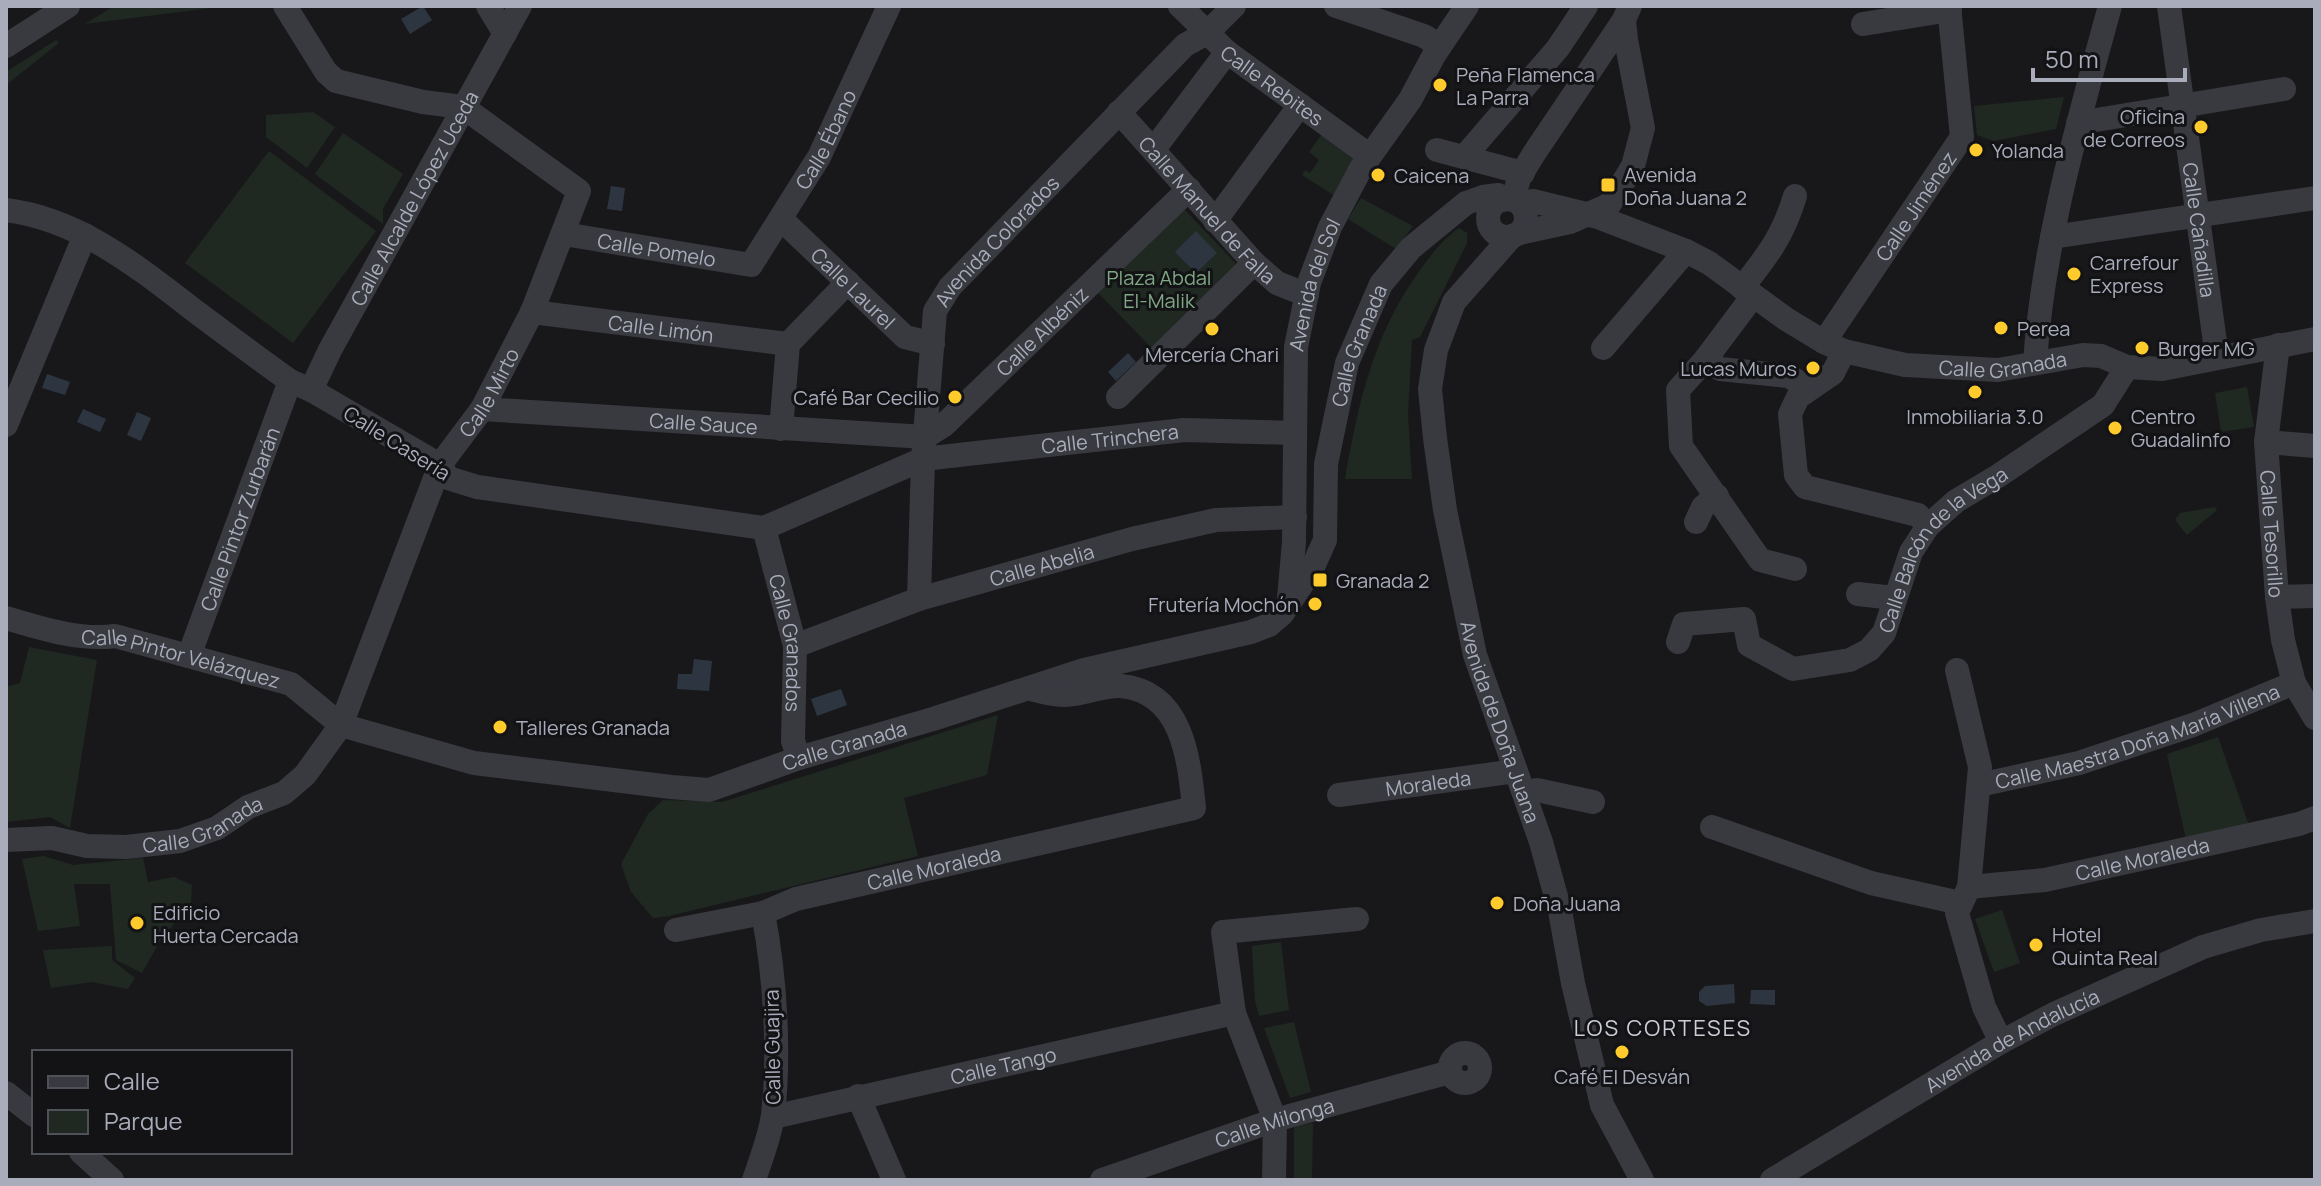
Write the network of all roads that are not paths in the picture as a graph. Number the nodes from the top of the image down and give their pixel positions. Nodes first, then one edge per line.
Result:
1 (68, 6) edge
2 (285, 6) edge
3 (488, 6) edge
4 (520, 6) edge
5 (889, 6) edge
6 (1180, 6) edge
7 (1234, 6) edge
8 (1336, 6) edge
9 (1467, 6) edge
10 (1586, 6) edge
11 (2110, 6) edge
12 (2169, 6) edge
13 (1950, 8) edge
14 (1627, 13) edge
15 (1863, 24) dead end
16 (1207, 33) junction
17 (505, 34) junction
18 (6, 46) edge
19 (1440, 46) junction
20 (1227, 52) junction
21 (2284, 89) dead end
22 (1300, 105) junction
23 (2182, 105) junction
24 (463, 107) junction
25 (1119, 112) junction
26 (2078, 123) junction
27 (1154, 149) junction
28 (1437, 150) dead end
29 (1370, 156) junction
30 (1464, 157) junction
31 (1523, 173) junction
32 (1189, 189) junction
33 (1795, 196) dead end
34 (2315, 198) edge
35 (1512, 201) junction
36 (6, 210) edge
37 (1589, 215) junction
38 (2196, 215) junction
39 (781, 219) junction
40 (1215, 221) junction
41 (1443, 221) junction
42 (1503, 230) junction
43 (564, 234) junction
44 (85, 235) junction
45 (2052, 237) junction
46 (1686, 251) junction
47 (1254, 263) junction
48 (751, 265) joint
49 (848, 282) junction
50 (1747, 292) junction
51 (1307, 295) junction
52 (532, 312) junction
53 (2315, 339) edge
54 (788, 344) junction
55 (933, 344) junction
56 (2278, 345) junction
57 (1834, 346) junction
58 (1603, 348) dead end
59 (2217, 357) junction
60 (1705, 360) junction
61 (2035, 363) junction
62 (2127, 367) junction
63 (300, 386) junction
64 (1804, 393) junction
65 (1118, 397) dead end
66 (482, 409) junction
67 (6, 425) edge
68 (781, 429) junction
69 (1295, 433) junction
70 (2266, 442) junction
71 (2315, 446) edge
72 (924, 448) junction
73 (440, 465) junction
74 (1717, 496) junction
75 (1295, 517) junction
76 (1696, 522) dead end
77 (1928, 526) junction
78 (764, 528) junction
79 (1795, 569) dead end
80 (1858, 594) dead end
81 (2315, 596) edge
82 (2277, 597) junction
83 (1894, 598) junction
84 (919, 599) junction
85 (1288, 604) junction
86 (6, 618) edge
87 (1678, 642) dead end
88 (795, 646) junction
89 (189, 656) junction
90 (1957, 670) dead end
91 (2294, 683) junction
92 (1030, 689) junction
93 (2315, 718) edge
94 (341, 725) junction
95 (799, 758) junction
96 (1516, 771) junction
97 (1979, 785) junction
98 (1525, 794) junction
99 (1339, 795) dead end
100 (1593, 802) dead end
101 (2315, 818) edge
102 (1712, 827) dead end
103 (6, 840) edge
104 (1964, 895) junction
105 (763, 913) junction
106 (1357, 919) dead end
107 (2315, 921) edge
108 (676, 930) dead end
109 (1234, 1013) junction
110 (2001, 1042) junction
111 (1450, 1072) dead end
112 (6, 1093) edge
113 (858, 1096) junction
114 (32, 1113) edge
115 (773, 1117) junction
116 (1275, 1120) junction
117 (83, 1154) edge
118 (109, 1179) edge
119 (754, 1180) edge
120 (894, 1180) edge
121 (1102, 1180) edge
122 (1274, 1180) edge
123 (1642, 1180) edge
124 (1772, 1180) edge

1 - 18 street
2 - 24 street
3 - 17 street
4 - 17 street, Calle Alcalde López Uceda
5 - 39 street, Calle Ébano
6 - 16 street, Calle Rebites
7 - 16 street, Avenida Colorados
8 - 19 street
9 - 19 street, Avenida del Sol
10 - 30 street
11 - 26 street
12 - 23 street, Calle Cañadilla
13 - 15 street, Calle Jiménez
13 - 57 street, Calle Jiménez
14 - 31 street
14 - 37 street
16 - 20 street, Calle Rebites
16 - 25 street, Avenida Colorados
17 - 24 street, Calle Alcalde López Uceda
19 - 29 street, Avenida del Sol
20 - 22 street, Calle Rebites
20 - 27 street
21 - 23 street
22 - 29 street, Calle Rebites
22 - 40 street
23 - 26 street
23 - 38 street, Calle Cañadilla
24 - 43 street, Calle Mirto
24 - 63 street, Calle Alcalde López Uceda
25 - 27 street, Calle Manuel de Falla
25 - 55 street, Avenida Colorados
26 - 45 street
27 - 32 street, Calle Manuel de Falla
28 - 30 street
29 - 51 street, Avenida del Sol
30 - 31 street
31 - 35 street
32 - 40 street, Calle Manuel de Falla
32 - 72 street, Calle Albéniz
33 - 50 street
34 - 38 street
35 - 37 street, Calle Granada
35 - 41 street, Calle Granada
35 - 42 street
35 - 42 street
36 - 44 street, Calle Casería
37 - 42 street
37 - 46 street, Calle Granada
38 - 45 street
38 - 59 street, Calle Cañadilla
39 - 48 street, Calle Ébano
39 - 49 street, Calle Laurel
40 - 47 street, Calle Manuel de Falla
41 - 42 street
41 - 85 street, Calle Granada
42 - 96 street, Avenida de Doña Juana
43 - 48 street, Calle Pomelo
43 - 52 street, Calle Mirto
44 - 63 street, Calle Casería
44 - 67 street
45 - 61 street
46 - 50 street, Calle Granada
46 - 58 street
47 - 51 street, Calle Manuel de Falla
47 - 65 street
49 - 54 street
49 - 55 street, Calle Laurel
50 - 57 street, Calle Granada
50 - 60 street
51 - 69 street, Avenida del Sol
52 - 54 street, Calle Limón
52 - 66 street, Calle Mirto
53 - 56 street, Calle Granada
54 - 68 street
55 - 72 street, Avenida Colorados
56 - 59 street, Calle Granada
56 - 70 street, Calle Tesorillo
57 - 61 street, Calle Granada
57 - 64 street, Calle Jiménez
59 - 62 street, Calle Granada
60 - 64 street
60 - 74 street
61 - 62 street, Calle Granada
62 - 77 street, Calle Balcón de la Vega
63 - 73 street, Calle Casería
63 - 89 street, Calle Pintor Zurbarán
64 - 77 street
66 - 68 street, Calle Sauce
66 - 73 street, Calle Mirto
68 - 72 street, Calle Sauce
69 - 72 street, Calle Trinchera
69 - 75 street, Avenida del Sol
70 - 71 street
70 - 82 street, Calle Tesorillo
72 - 78 street
72 - 84 street, Avenida Colorados
73 - 78 street, Calle Casería
73 - 94 street, Calle Mirto
74 - 76 street
74 - 79 street
75 - 84 street, Calle Abelia
75 - 85 street, Avenida del Sol
77 - 83 street, Calle Balcón de la Vega
78 - 88 street, Calle Granados
80 - 83 street
81 - 82 street
82 - 91 street, Calle Tesorillo
83 - 87 street, Calle Balcón de la Vega
84 - 88 street, Calle Abelia
85 - 92 street, Calle Granada
86 - 89 street, Calle Pintor Velázquez
88 - 95 street, Calle Granados
89 - 94 street, Calle Pintor Velázquez
90 - 97 street
91 - 93 street, Calle Tesorillo
91 - 97 street, Calle Maestra Doña María Villena
92 - 95 street, Calle Granada
92 - 105 street, Calle Moraleda
94 - 95 street, Calle Granada
94 - 103 street, Calle Granada
96 - 98 street, Avenida de Doña Juana
96 - 99 street, Moraleda
97 - 104 street
98 - 100 street
98 - 123 street, Avenida de Doña Juana
101 - 104 street, Calle Moraleda
102 - 104 street, Calle Moraleda
104 - 110 street
105 - 108 street, Calle Moraleda
105 - 115 street, Calle Guajira
106 - 109 street
107 - 110 street, Avenida de Andalucía
109 - 113 street, Calle Tango
109 - 116 street
110 - 124 street, Avenida de Andalucía
111 - 116 street, Calle Milonga
112 - 114 street
113 - 115 street, Calle Tango
113 - 120 street
115 - 119 street, Calle Guajira
116 - 121 street, Calle Milonga
116 - 122 street
117 - 118 street

